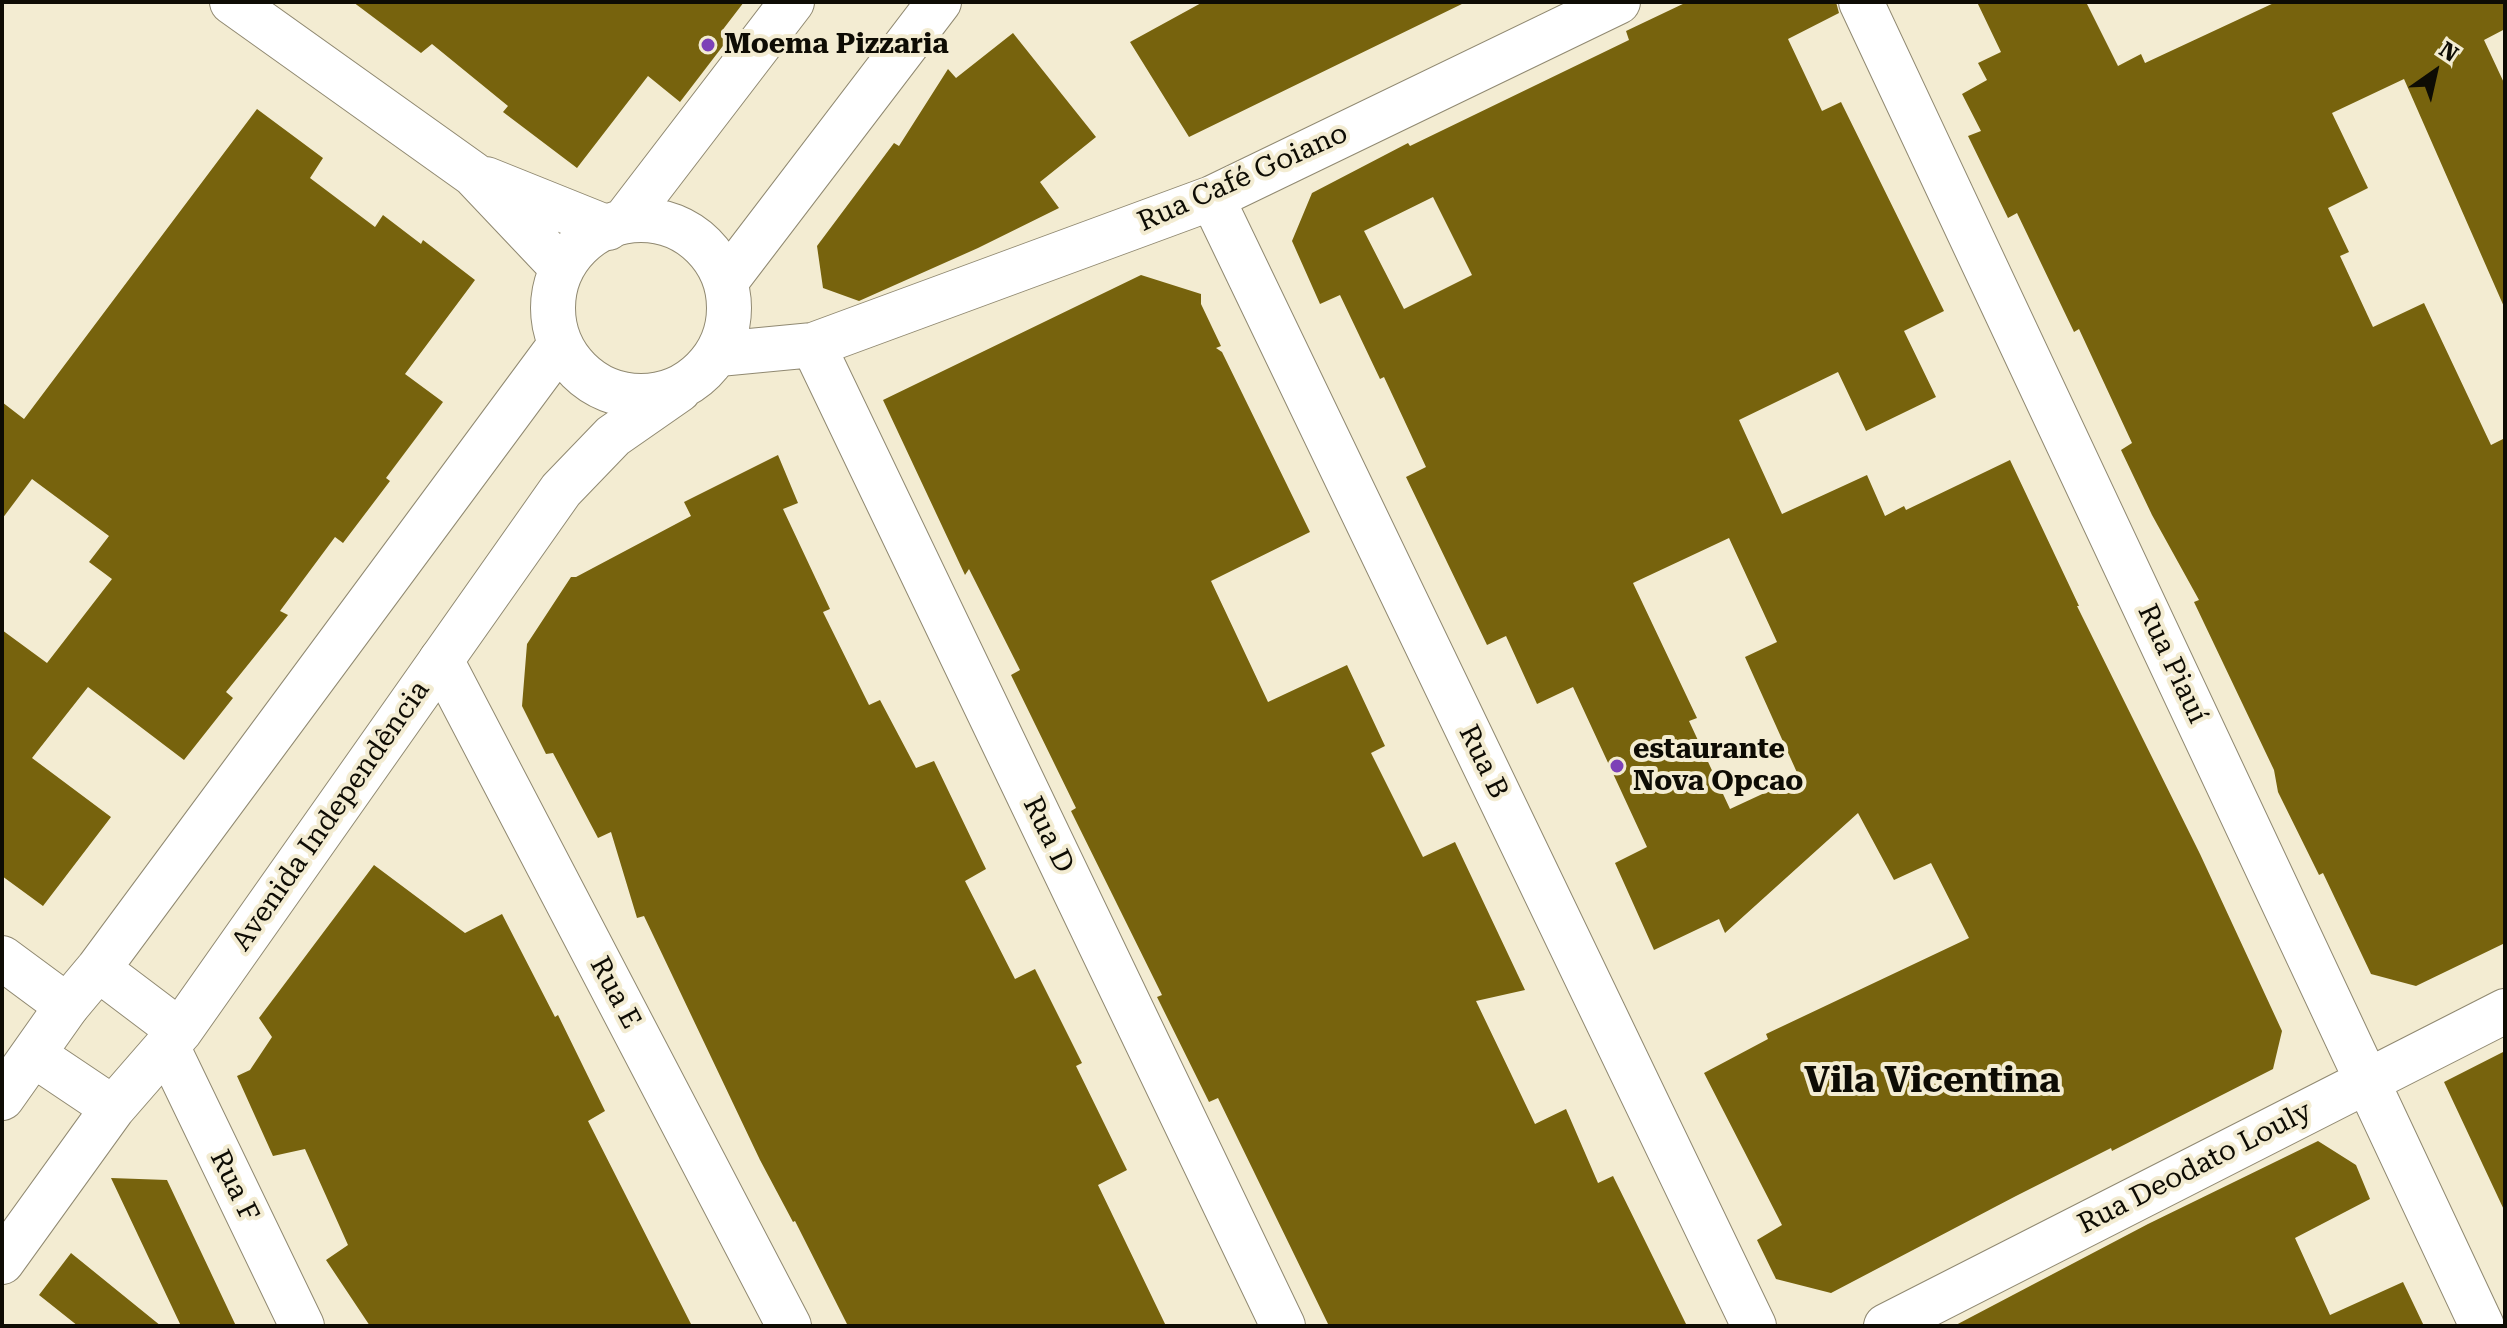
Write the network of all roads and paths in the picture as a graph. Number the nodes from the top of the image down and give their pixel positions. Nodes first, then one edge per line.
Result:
1 (232, 2) edge
2 (792, 2) edge
3 (939, 2) edge
4 (1618, 2) edge
5 (1861, 2) edge
6 (473, 174) junction
7 (1212, 198) junction
8 (616, 224) junction
9 (561, 267) junction
10 (727, 280) junction
11 (813, 345) junction
12 (559, 346) junction
13 (719, 354) junction
14 (679, 390) junction
15 (441, 660) junction
16 (2, 958) edge
17 (98, 969) junction
18 (67, 1006) junction
19 (2505, 1011) edge
20 (173, 1039) junction
21 (34, 1055) junction
22 (2368, 1080) junction
23 (2, 1098) edge
24 (113, 1108) junction
25 (2, 1262) edge
26 (302, 1326) edge
27 (789, 1326) edge
28 (1283, 1326) edge
29 (1754, 1326) edge
30 (1886, 1326) edge
31 (2482, 1326) edge

1 - 6 street
2 - 8 street
3 - 10 street
4 - 7 street, Rua Café Goiano
5 - 22 street, Rua Piauí
6 - 8 street
6 - 9 street
7 - 11 street, Rua Café Goiano
7 - 29 street, Rua B
8 - 9 street
8 - 10 street
9 - 12 street
10 - 13 street
11 - 13 street, Rua Café Goiano
11 - 28 street, Rua D
12 - 14 street
12 - 17 street
13 - 14 street
14 - 15 street, Avenida Independência
15 - 20 street, Avenida Independência
15 - 27 street, Rua E
16 - 18 street
17 - 18 street
17 - 20 street
18 - 21 street
19 - 22 street, Rua Deodato Louly
20 - 24 street, Avenida Independência
20 - 26 street, Rua F
21 - 23 street
21 - 24 street
22 - 30 street, Rua Deodato Louly
22 - 31 street, Rua Piauí
24 - 25 street, Avenida Independência

